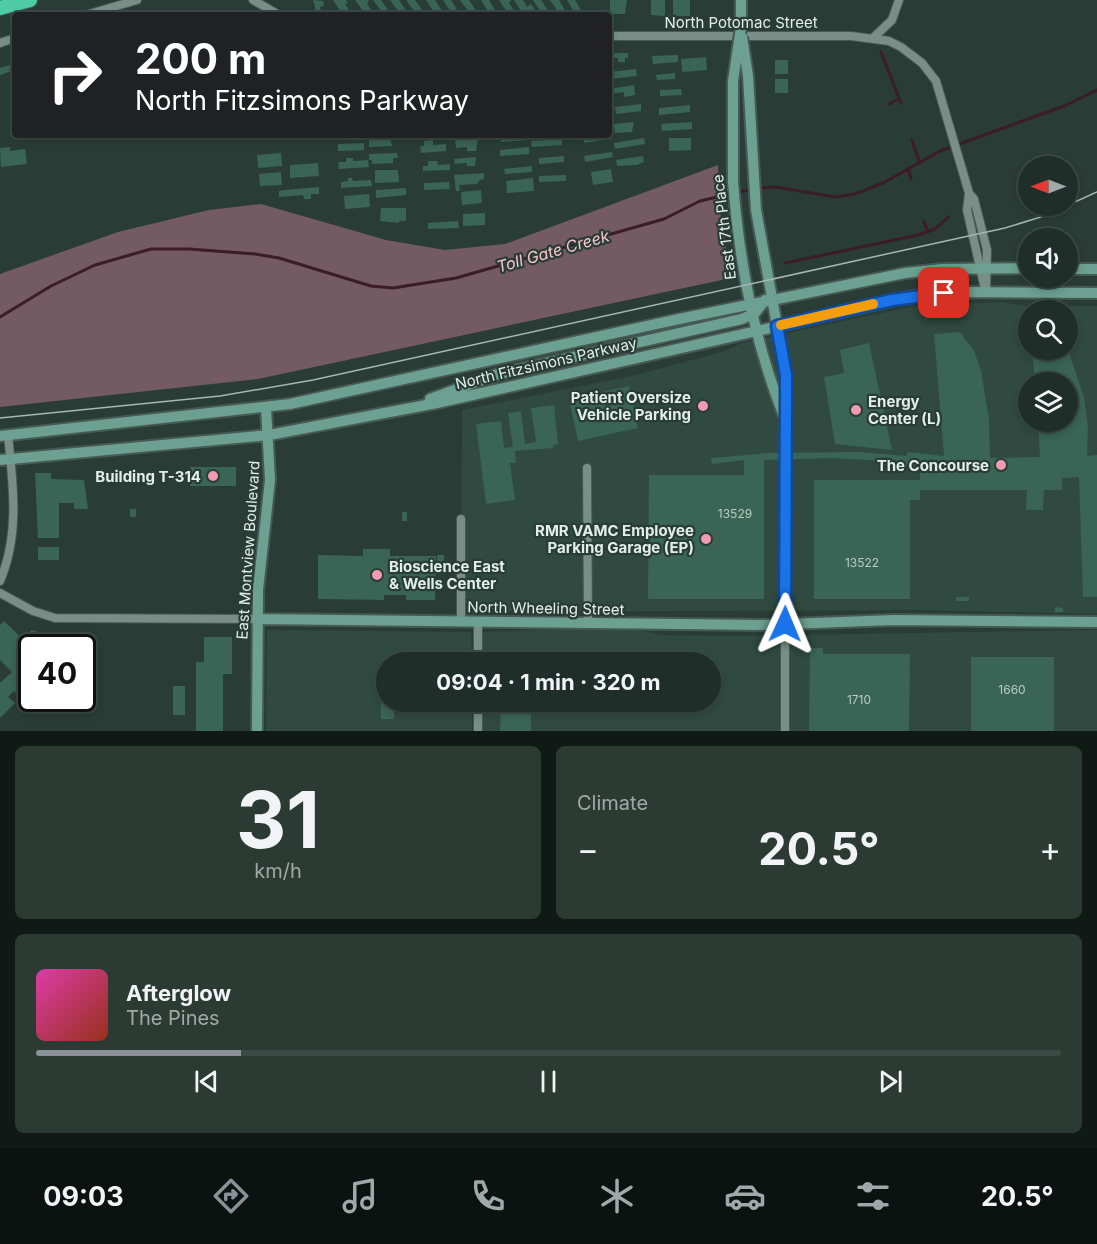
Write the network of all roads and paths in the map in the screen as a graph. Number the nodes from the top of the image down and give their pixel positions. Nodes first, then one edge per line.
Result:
1 (30, 0) edge
2 (137, 0) edge
3 (253, 0) edge
4 (741, 0) edge
5 (899, 0) edge
6 (0, 8) edge
7 (96, 12) edge
8 (274, 12) edge
9 (741, 27) junction
10 (612, 36) edge
11 (873, 38) junction
12 (983, 268) junction
13 (1018, 268) edge
14 (1078, 268) edge
15 (1097, 269) edge
16 (986, 292) junction
17 (1097, 293) edge
18 (768, 301) junction
19 (752, 309) junction
20 (777, 326) junction
21 (756, 331) junction
22 (266, 408) junction
23 (402, 410) junction
24 (784, 417) junction
25 (4, 435) edge
26 (269, 435) junction
27 (5, 460) edge
28 (587, 468) dead end
29 (461, 519) dead end
30 (0, 581) edge
31 (0, 593) edge
32 (257, 619) junction
33 (461, 621) junction
34 (1097, 622) edge
35 (478, 624) junction
36 (588, 624) junction
37 (785, 624) junction
38 (478, 652) edge
39 (478, 712) edge
40 (257, 731) edge
41 (478, 731) edge
42 (785, 731) edge

1 - 6 highway
2 - 7 street
3 - 8 street
4 - 9 main road, East 17th Place
5 - 11 street
9 - 18 main road, East 17th Place, bridge
9 - 19 main road, East 17th Place, bridge
10 - 11 street, North Potomac Street
11 - 12 street, North Potomac Street
12 - 13 main road, North Fitzsimons Parkway
12 - 16 street, North Potomac Street
12 - 18 main road, North Fitzsimons Parkway
14 - 15 main road
16 - 17 main road, North Fitzsimons Parkway
16 - 20 main road, North Fitzsimons Parkway
18 - 19 main road, North Fitzsimons Parkway
18 - 20 main road, East 17th Place
19 - 21 main road, East 17th Place
19 - 22 main road, North Fitzsimons Parkway
19 - 23 main road
20 - 21 main road, North Fitzsimons Parkway
20 - 24 main road, East 17th Place
21 - 23 main road, North Fitzsimons Parkway
21 - 24 main road, East 17th Place
22 - 25 main road, North Fitzsimons Parkway
22 - 26 main road, East Montview Boulevard
23 - 26 main road, North Fitzsimons Parkway
24 - 37 main road, East 17th Place
25 - 27 street
26 - 27 main road, North Fitzsimons Parkway
26 - 32 main road, East Montview Boulevard
27 - 30 street
28 - 36 street
29 - 33 street
31 - 32 street, North Wheeling Street
32 - 33 main road, North Wheeling Street
32 - 40 main road, East Montview Boulevard
33 - 35 main road, North Wheeling Street
34 - 37 main road, North Wheeling Street
35 - 36 main road, North Wheeling Street
35 - 38 street
36 - 37 main road, North Wheeling Street
37 - 42 street, East 17th Place
39 - 41 street

